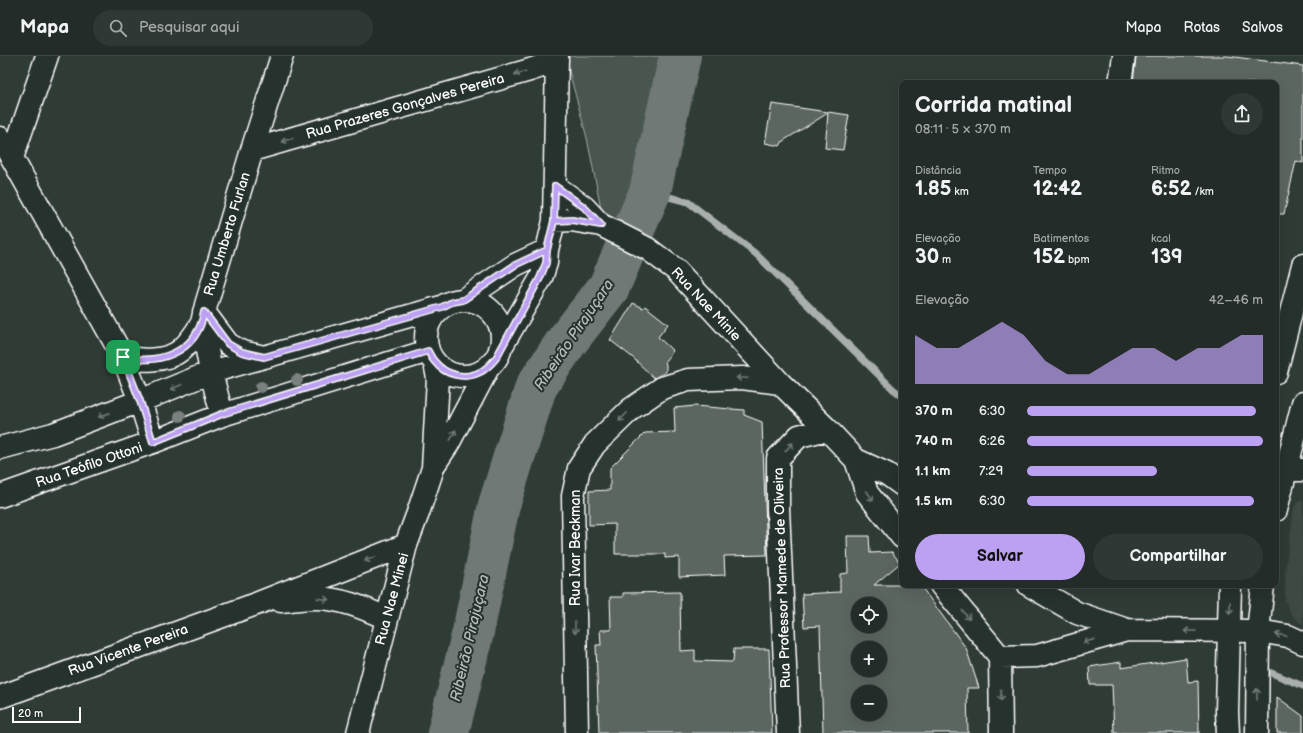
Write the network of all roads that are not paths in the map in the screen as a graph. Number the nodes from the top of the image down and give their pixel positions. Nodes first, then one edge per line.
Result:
1 (47, 56) edge
2 (282, 56) edge
3 (1124, 56) edge
4 (557, 58) edge
5 (1120, 80) edge
6 (0, 138) edge
7 (252, 150) junction
8 (12, 158) junction
9 (555, 186) junction
10 (554, 221) junction
11 (603, 226) junction
12 (547, 250) junction
13 (1303, 265) edge
14 (463, 300) junction
15 (442, 307) junction
16 (203, 318) junction
17 (123, 357) junction
18 (264, 357) junction
19 (432, 357) junction
20 (495, 358) junction
21 (1279, 360) edge
22 (212, 372) junction
23 (780, 384) junction
24 (140, 401) junction
25 (1303, 403) edge
26 (222, 414) junction
27 (827, 429) junction
28 (153, 442) junction
29 (0, 448) edge
30 (856, 460) junction
31 (433, 468) junction
32 (1294, 470) edge
33 (899, 483) edge
34 (0, 496) edge
35 (1279, 503) edge
36 (899, 533) edge
37 (406, 545) junction
38 (943, 588) edge
39 (1034, 588) edge
40 (1230, 588) edge
41 (1262, 588) edge
42 (256, 604) junction
43 (386, 618) junction
44 (1127, 630) junction
45 (1229, 631) junction
46 (1258, 631) junction
47 (1303, 644) edge
48 (1000, 657) junction
49 (0, 697) edge
50 (358, 733) edge
51 (577, 733) edge
52 (788, 733) edge
53 (1001, 733) edge
54 (1228, 733) edge
55 (1257, 733) edge

1 - 8 street
2 - 7 street, Rua Umberto Furlan
3 - 5 street
4 -> 7 street, Rua Prazeres Gonçalves Pereira
4 - 9 street, Rua Nae Minei
6 - 8 street
7 - 16 street, Rua Umberto Furlan
8 - 17 street
9 - 10 street, Rua Nae Minei
9 - 11 street, Rua Nae Minie
10 - 11 street, Rua Nae Minie
10 - 12 street, Rua Nae Minei
11 - 23 street, Rua Nae Minie
12 - 14 street
12 - 20 street, Rua Nae Minei
13 - 21 street
14 - 15 street
14 - 20 street
15 - 18 street
15 - 19 street
16 - 17 street
16 - 18 street
16 - 22 street, Rua Umberto Furlan
17 - 24 street
18 - 22 street
19 - 20 street
19 - 26 street, Rua Teófilo Ottoni
19 - 31 street, Rua Nae Minei
31 -> 20 street, Rua Nae Minei
22 -> 24 street
22 - 26 street, Rua Umberto Furlan
23 - 27 street
23 -> 51 street, Rua Ivar Beckman
24 - 28 street
24 -> 29 street
25 - 32 street
26 - 28 street, Rua Teófilo Ottoni
27 - 30 street
52 -> 27 street, Rua Professor Mamede de Oliveira
28 - 34 street, Rua Teófilo Ottoni
30 - 33 street
30 -> 36 street
31 - 37 street, Rua Nae Minei
32 - 35 street
37 -> 42 street, Rua Vicente Pereira
37 - 43 street, Rua Nae Minei
38 -> 48 street
39 - 44 street
40 -> 45 street
41 - 46 street
42 -> 43 street, Rua Vicente Pereira
42 - 49 street, Rua Vicente Pereira
43 - 50 street, Rua Nae Minei
45 -> 44 street
44 -> 48 street
45 - 46 street
45 - 54 street
47 -> 46 street
55 -> 46 street
48 -> 53 street

